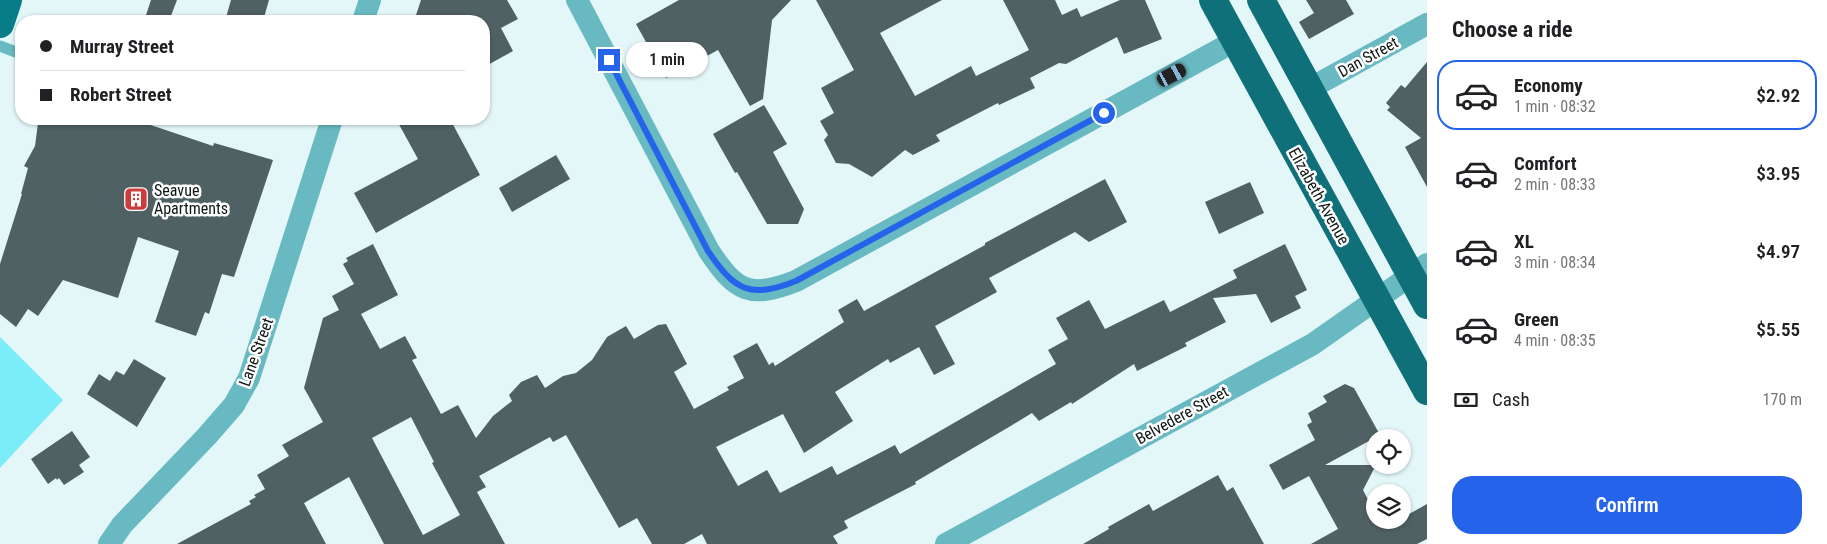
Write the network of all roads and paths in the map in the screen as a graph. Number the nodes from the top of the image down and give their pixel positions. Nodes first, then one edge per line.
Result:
1 (8, 0) edge
2 (370, 0) edge
3 (1213, 0) edge
4 (1261, 0) edge
5 (585, 3) edge
6 (365, 15) edge
7 (0, 24) edge
8 (1427, 24) edge
9 (1235, 41) junction
10 (0, 46) edge
11 (15, 52) edge
12 (1309, 89) junction
13 (330, 125) edge
14 (1419, 270) edge
15 (1376, 300) junction
16 (1427, 306) edge
17 (1427, 391) edge
18 (109, 544) edge
19 (946, 544) edge

1 - 7 main road
2 - 6 street
3 - 9 highway, Elizabeth Avenue
4 - 12 highway
5 - 9 street
8 - 12 street, Dan Street
9 - 15 highway, Elizabeth Avenue
10 - 11 lane
12 - 14 highway
13 - 18 street, Lane Street
14 - 15 street, Belvedere Street
14 - 16 highway
15 - 17 highway, Elizabeth Avenue
15 - 19 street, Belvedere Street

